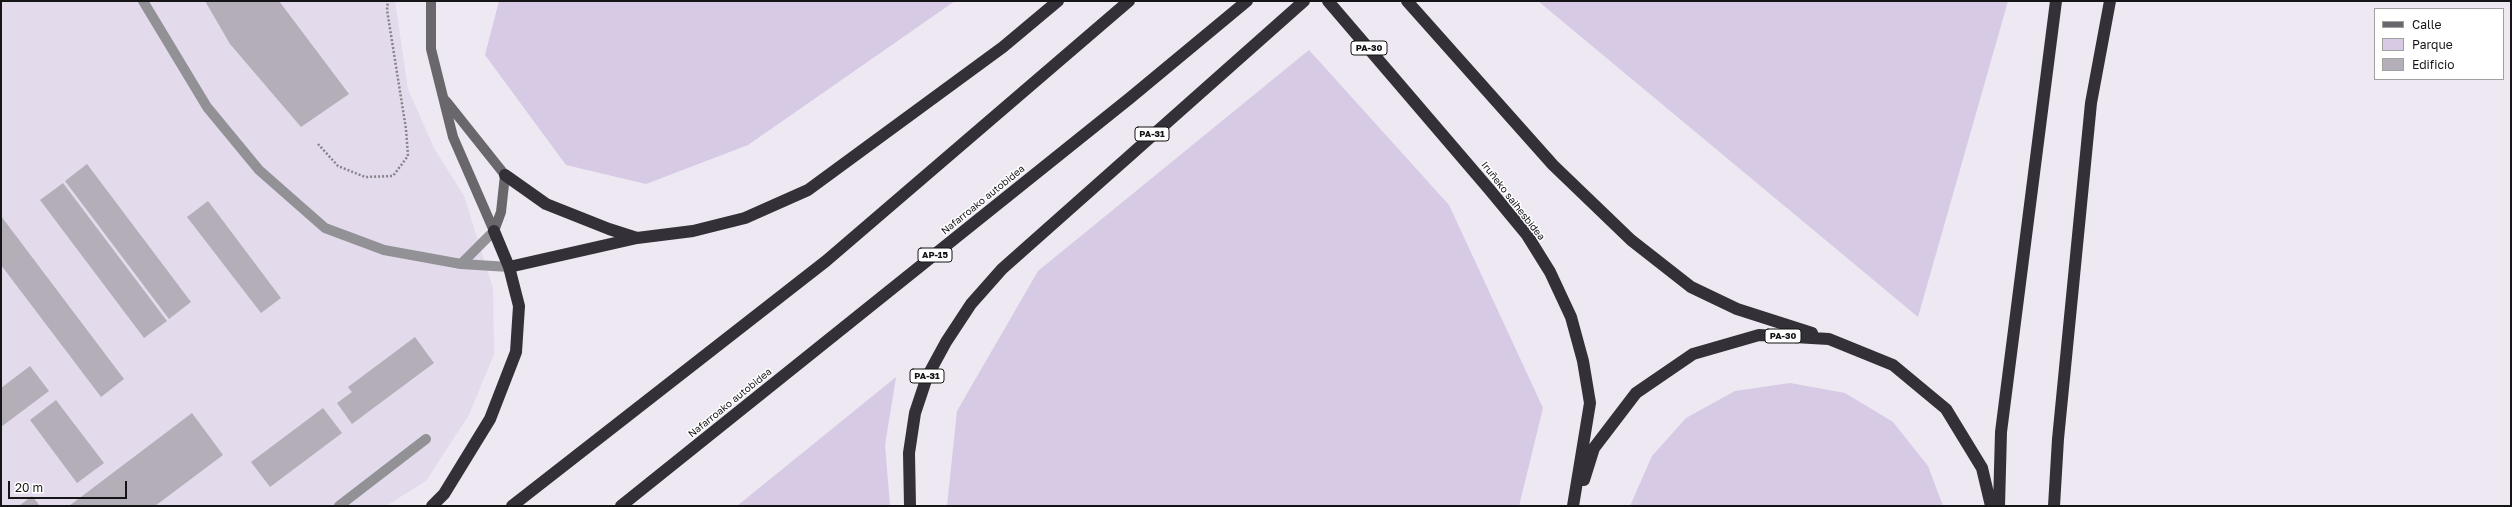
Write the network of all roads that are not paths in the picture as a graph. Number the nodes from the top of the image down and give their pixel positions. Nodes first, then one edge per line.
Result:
1 (143, 1) edge
2 (431, 1) edge
3 (1058, 1) edge
4 (1129, 1) edge
5 (1247, 1) edge
6 (1304, 1) edge
7 (1328, 1) edge
8 (1407, 1) edge
9 (2056, 1) edge
10 (2110, 1) edge
11 (445, 99) junction
12 (505, 175) junction
13 (494, 232) junction
14 (637, 238) junction
15 (461, 264) junction
16 (509, 267) junction
17 (1829, 339) junction
18 (426, 439) dead end
19 (339, 506) edge
20 (432, 506) edge
21 (512, 506) edge
22 (620, 506) edge
23 (910, 506) edge
24 (1574, 506) edge
25 (1991, 506) edge
26 (1999, 506) edge
27 (2054, 506) edge

1 - 15 lane
2 - 11 street
3 - 14 highway
4 - 21 highway
5 - 22 highway, Nafarroako autobidea / AP-15
6 - 23 highway, PA-31
7 - 24 highway, Iruñeko saihesbidea / PA-30
8 - 17 highway, PA-30
9 - 26 highway
10 - 27 highway
11 - 12 street
11 - 13 street
12 - 13 street
12 - 14 highway
13 - 15 lane
13 - 16 highway
14 - 16 highway
15 - 16 lane
16 - 20 highway
17 - 24 highway, PA-30
17 - 25 highway, PA-30
18 - 19 lane

